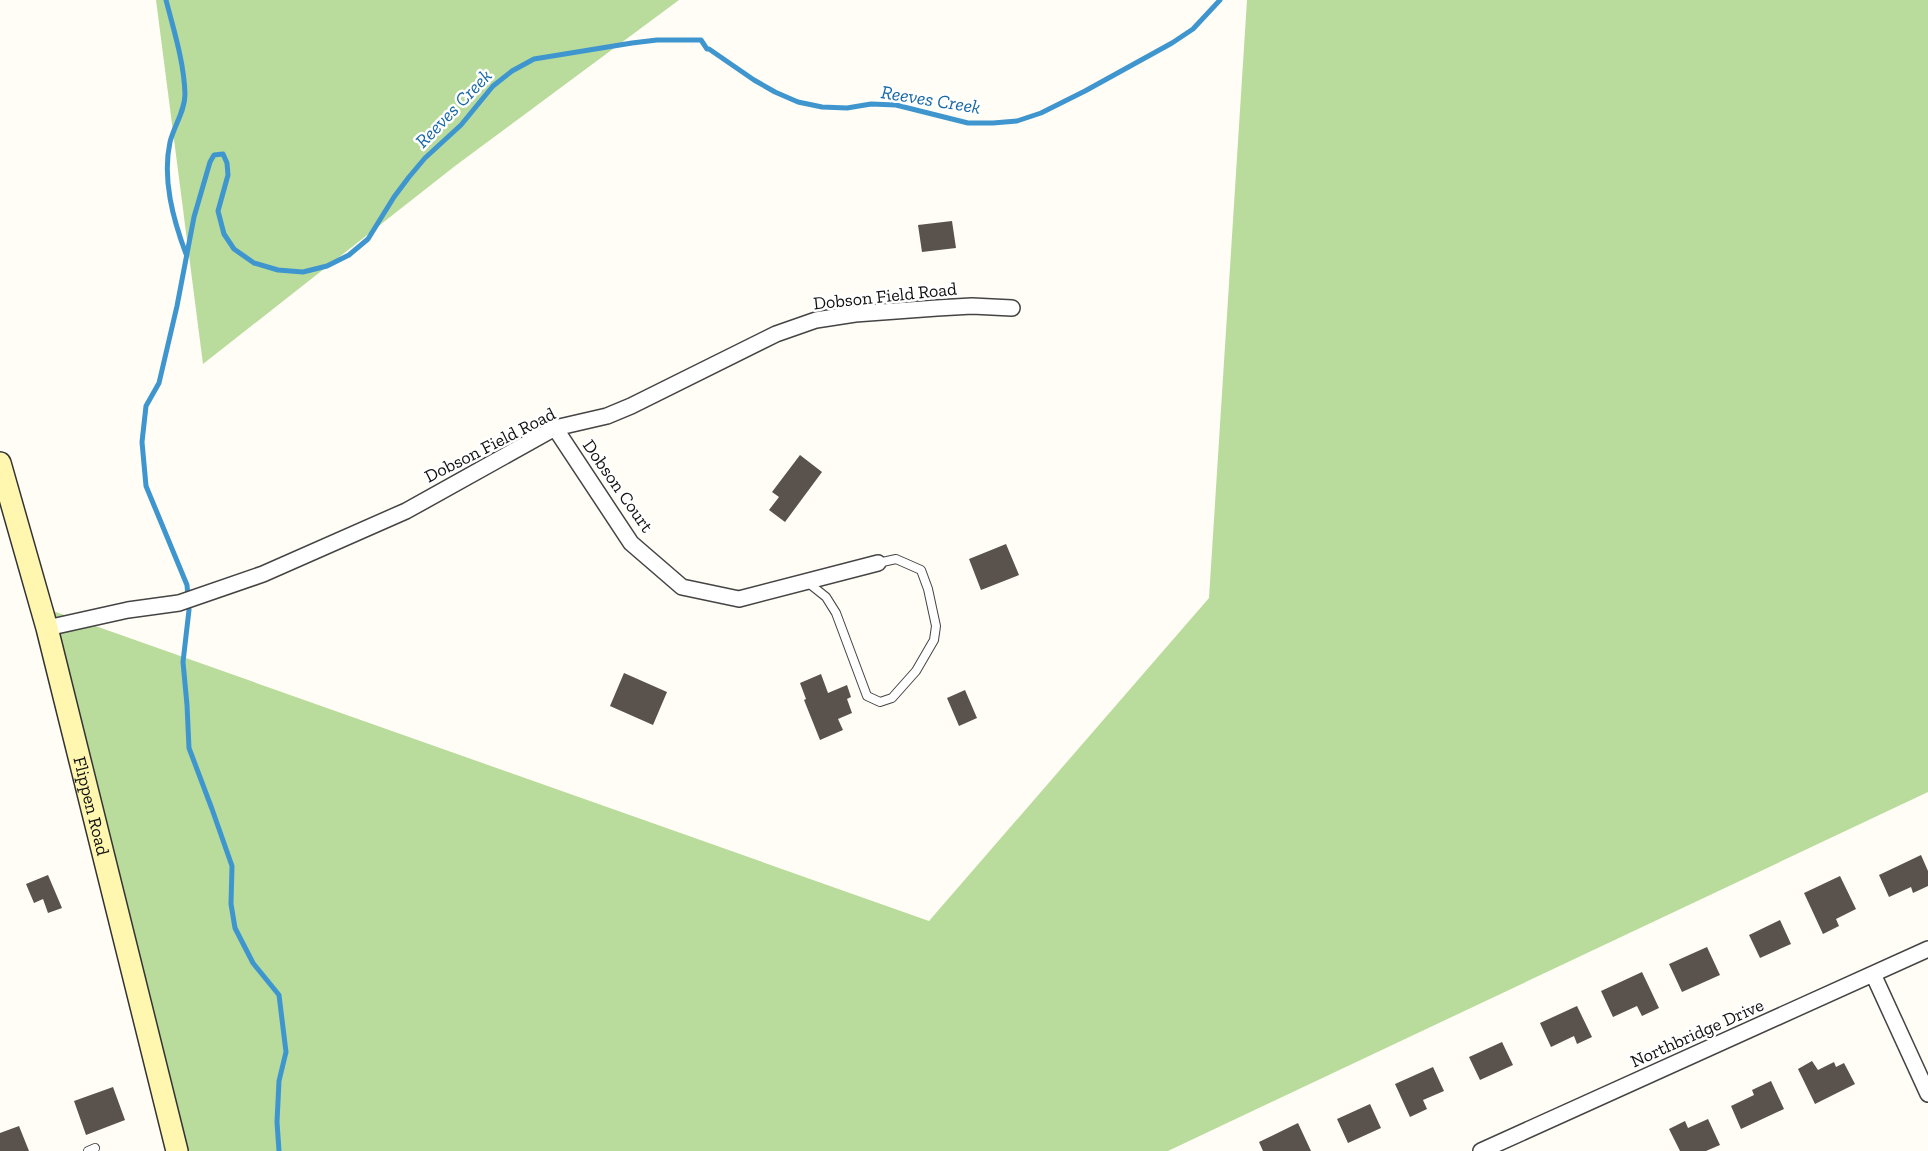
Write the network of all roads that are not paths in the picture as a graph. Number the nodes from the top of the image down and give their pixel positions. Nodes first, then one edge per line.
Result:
1 (1012, 308) dead end
2 (555, 428) junction
3 (0, 463) edge
4 (878, 563) joint
5 (806, 581) junction
6 (47, 628) junction
7 (1928, 949) edge
8 (1873, 974) junction
9 (1928, 1094) edge
10 (177, 1151) edge
11 (1481, 1151) edge

1 - 2 street, Dobson Field Road
2 - 5 street, Dobson Court
2 - 6 street, Dobson Field Road
3 - 6 street, Flippen Road
4 - 5 street, Dobson Court
4 - 5 lane
6 - 10 street, Flippen Road
7 - 8 street, Northbridge Drive
8 - 9 street
8 - 11 street, Northbridge Drive

